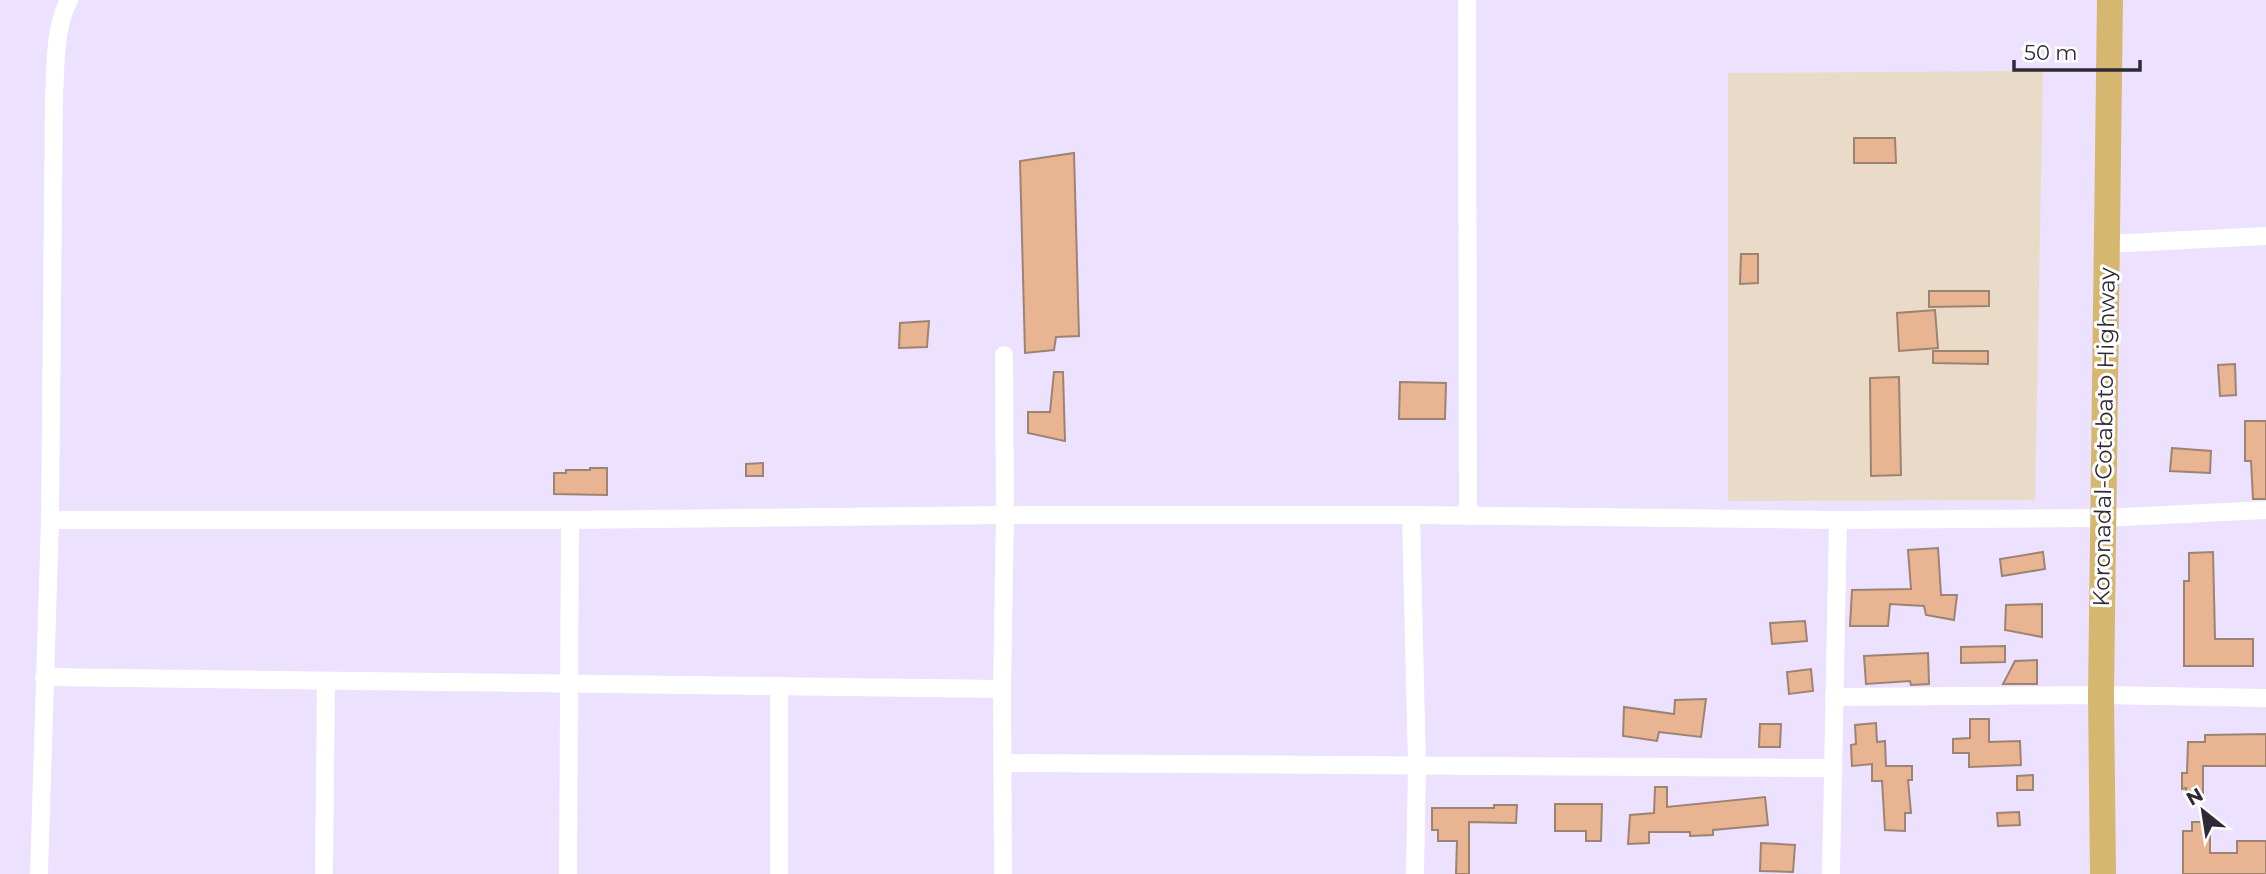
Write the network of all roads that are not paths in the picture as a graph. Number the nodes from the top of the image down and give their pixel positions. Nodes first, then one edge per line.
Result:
1 (69, 0) edge
2 (1467, 0) edge
3 (2110, 0) edge
4 (2266, 236) edge
5 (2106, 244) junction
6 (1004, 355) dead end
7 (2266, 510) edge
8 (1004, 515) junction
9 (1410, 515) junction
10 (1468, 516) junction
11 (2104, 518) junction
12 (50, 520) junction
13 (570, 520) junction
14 (1838, 520) junction
15 (44, 677) junction
16 (326, 681) junction
17 (568, 684) junction
18 (779, 686) junction
19 (1002, 688) junction
20 (2101, 695) junction
21 (1833, 697) junction
22 (2266, 698) edge
23 (1003, 763) junction
24 (1417, 765) junction
25 (1832, 768) junction
26 (39, 874) edge
27 (324, 874) edge
28 (568, 874) edge
29 (779, 874) edge
30 (1003, 874) edge
31 (1415, 874) edge
32 (1831, 874) edge
33 (2103, 874) edge

1 - 12 street
2 - 10 street
3 - 5 highway, Koronadal-Cotabato Highway
4 - 5 street
5 - 11 highway, Koronadal-Cotabato Highway
6 - 8 street
7 - 11 street
8 - 9 street
8 - 13 street
8 - 19 street
9 - 10 street
9 - 24 street
10 - 14 street
11 - 14 street
11 - 20 highway, Koronadal-Cotabato Highway
12 - 13 street
12 - 15 street
13 - 17 street
14 - 21 street
15 - 16 street
15 - 26 street
16 - 17 street
16 - 27 street
17 - 18 street
17 - 28 street
18 - 19 street
18 - 29 street
19 - 23 street
20 - 21 street
20 - 22 street
20 - 33 highway, Koronadal-Cotabato Highway
21 - 25 street
23 - 24 street
23 - 30 street
24 - 25 street
24 - 31 street
25 - 32 street

